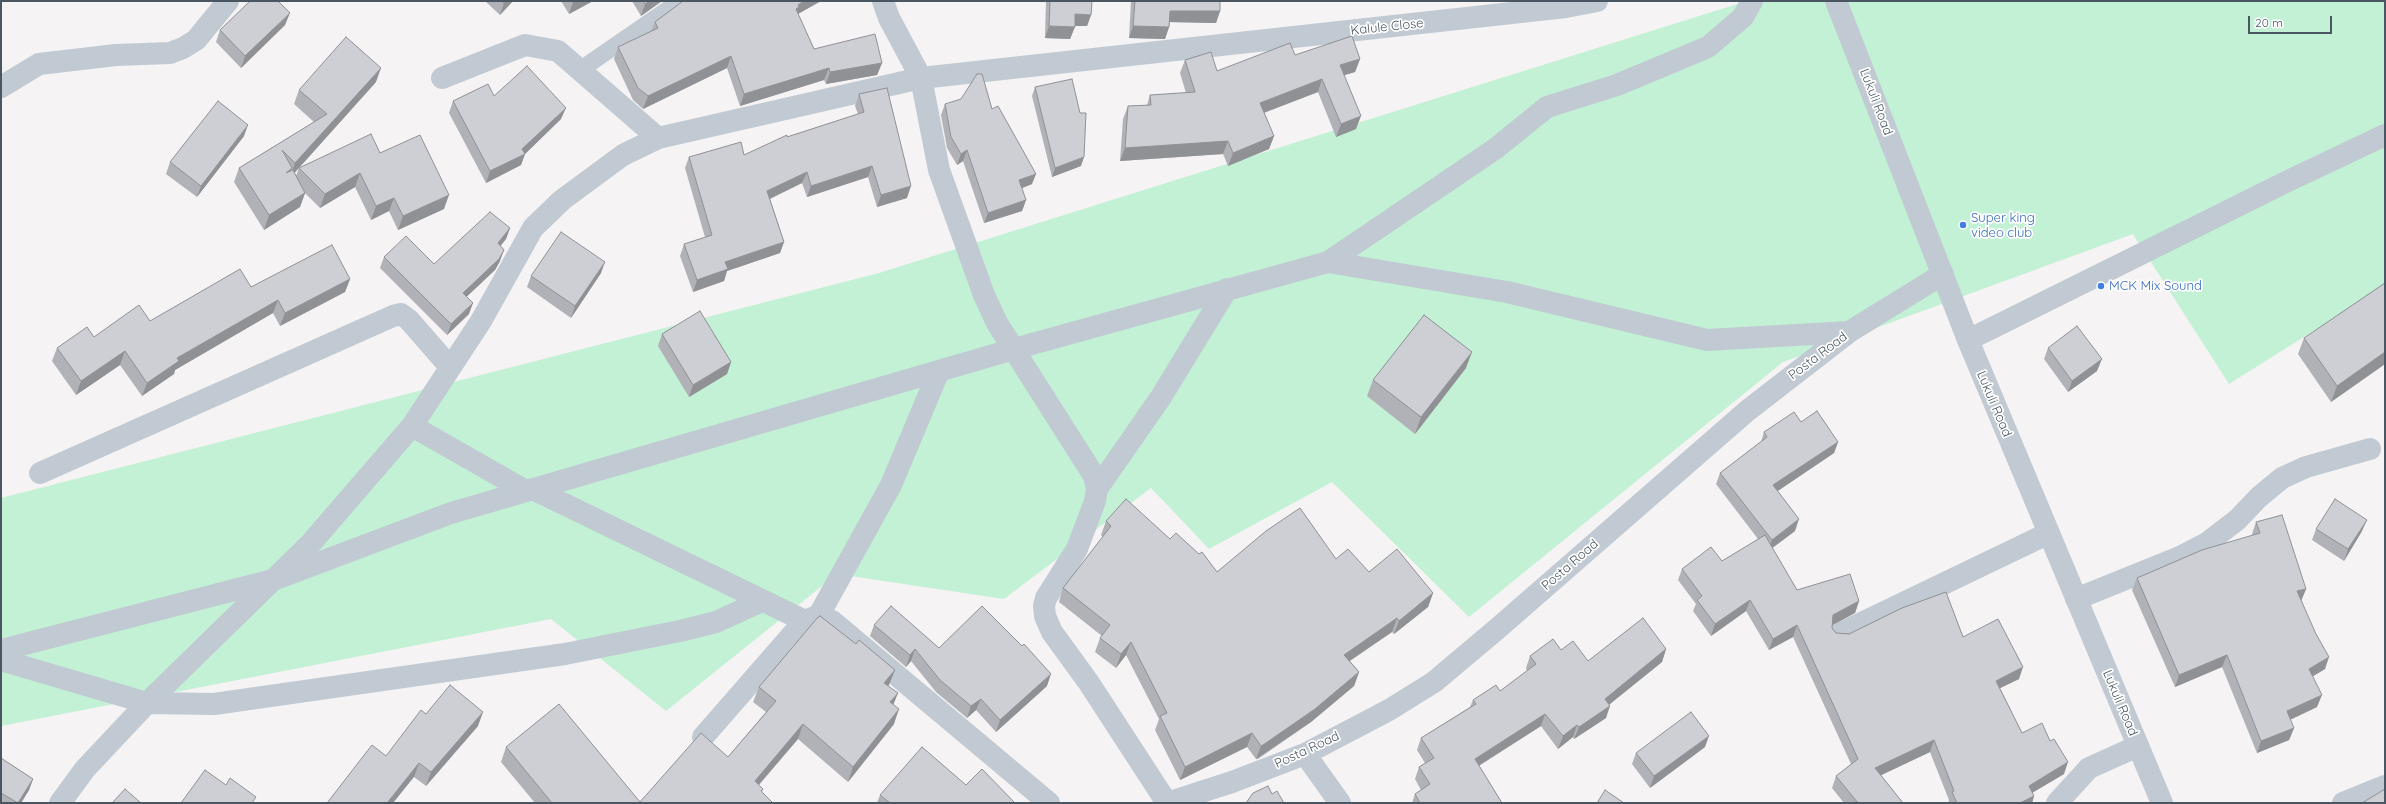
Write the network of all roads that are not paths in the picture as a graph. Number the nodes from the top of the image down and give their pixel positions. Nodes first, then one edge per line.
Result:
1 (228, 1) edge
2 (680, 1) edge
3 (883, 1) edge
4 (1597, 1) edge
5 (1752, 1) edge
6 (1836, 1) edge
7 (580, 70) junction
8 (442, 78) dead end
9 (921, 78) junction
10 (1, 87) edge
11 (2385, 135) edge
12 (658, 138) junction
13 (1328, 262) junction
14 (1943, 274) junction
15 (1227, 290) junction
16 (1849, 332) junction
17 (1968, 340) junction
18 (1014, 349) junction
19 (450, 368) junction
20 (938, 372) junction
21 (412, 426) junction
22 (2370, 449) dead end
23 (40, 473) dead end
24 (1097, 489) junction
25 (530, 490) junction
26 (2049, 533) junction
27 (273, 580) junction
28 (2076, 599) junction
29 (762, 601) junction
30 (812, 618) junction
31 (1840, 634) edge
32 (1, 650) edge
33 (1, 660) edge
34 (147, 703) junction
35 (703, 737) edge
36 (2138, 746) junction
37 (1305, 754) junction
38 (2385, 786) edge
39 (60, 803) edge
40 (1049, 803) edge
41 (1167, 803) edge
42 (1340, 803) edge
43 (2057, 803) edge
44 (2162, 803) edge
45 (2343, 803) edge

1 - 10 street
2 - 7 lane
3 - 9 street
4 - 9 street, Kalule Close
5 - 13 street
6 - 14 street, Lukuli Road
7 - 8 street
7 - 12 street
9 - 12 street, Kalule Close
9 - 18 street
11 - 17 street
12 - 19 street, Kalule Close
13 - 15 street
13 - 16 street
14 - 16 street, Posta Road
14 - 17 street, Lukuli Road
15 - 18 street
15 - 24 street
16 - 37 street, Posta Road
17 - 26 street, Lukuli Road
18 - 20 street
18 - 24 street
19 - 21 street, Kalule Close
19 - 23 street
20 - 25 street
20 - 30 street
21 - 25 street
21 - 27 street, Kalule Close
22 - 28 street
24 - 41 street
25 - 27 street
25 - 29 street
26 - 28 street, Lukuli Road
26 - 31 street
27 - 32 street
27 - 34 street, Kalule Close
28 - 36 street, Lukuli Road
29 - 30 street
29 - 34 street
30 - 35 street
30 - 40 street
33 - 34 street
34 - 39 street, Kalule Close
36 - 43 street
36 - 44 street, Lukuli Road
37 - 41 street, Posta Road
37 - 42 street
38 - 45 street

